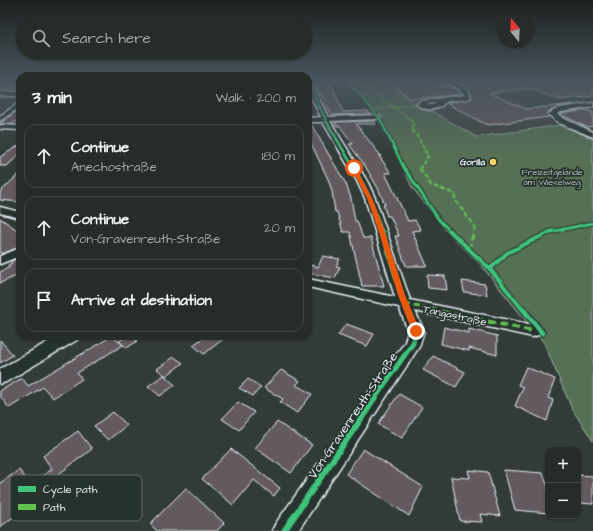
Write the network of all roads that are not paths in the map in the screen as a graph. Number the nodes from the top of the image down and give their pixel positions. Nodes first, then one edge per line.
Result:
1 (318, 105) edge
2 (593, 105) edge
3 (16, 107) edge
4 (377, 117) dead end
5 (0, 119) edge
6 (325, 119) junction
7 (312, 120) edge
8 (0, 127) edge
9 (16, 128) edge
10 (593, 135) edge
11 (0, 210) edge
12 (16, 215) edge
13 (16, 254) edge
14 (0, 260) edge
15 (312, 284) edge
16 (405, 304) junction
17 (533, 331) dead end
18 (64, 340) edge
19 (0, 377) edge
20 (291, 529) edge

1 - 6 street, Von-Gravenreuth-Straße
2 - 10 street
3 - 5 street
4 - 6 street
6 - 7 street
6 - 16 street, Von-Gravenreuth-Straße
8 - 9 street
11 - 12 street
13 - 14 street
15 - 16 street, Tangastraße
16 - 17 street, Tangastraße
16 - 20 street, Von-Gravenreuth-Straße
18 - 19 street

